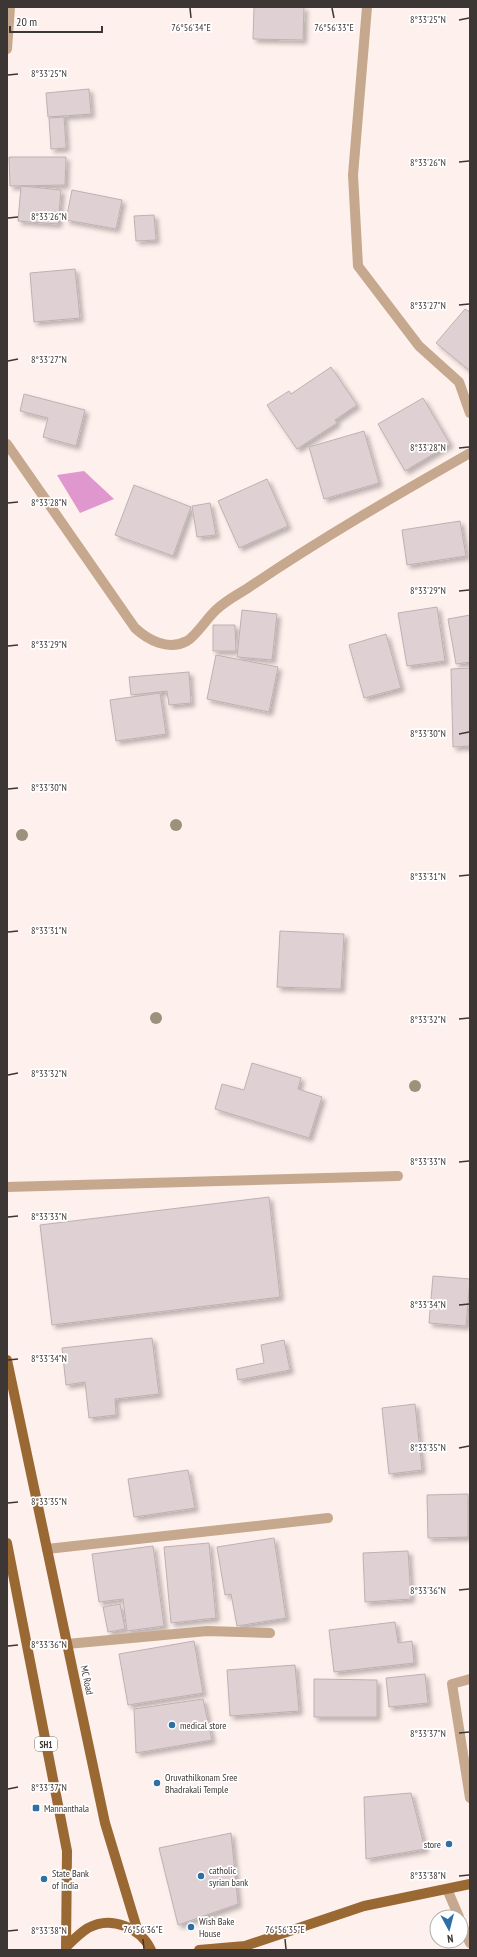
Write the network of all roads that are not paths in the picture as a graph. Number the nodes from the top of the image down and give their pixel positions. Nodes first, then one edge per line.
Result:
1 (10, 7) edge
2 (367, 7) edge
3 (7, 49) edge
4 (470, 413) edge
5 (7, 444) edge
6 (470, 453) edge
7 (398, 1176) dead end
8 (7, 1187) edge
9 (7, 1360) edge
10 (328, 1518) dead end
11 (7, 1543) edge
12 (47, 1549) junction
13 (270, 1633) dead end
14 (67, 1644) junction
15 (470, 1679) edge
16 (470, 1798) edge
17 (470, 1884) edge
18 (447, 1889) junction
19 (456, 1909) edge
20 (138, 1932) junction
21 (66, 1948) edge
22 (151, 1950) edge
23 (199, 1950) edge

1 - 3 street
2 - 4 street
5 - 6 street
7 - 8 street
9 - 12 main road, MC Road
10 - 12 street
11 - 21 main road, SH1
12 - 14 main road, MC Road
13 - 14 street
14 - 20 main road, MC Road
15 - 16 street
17 - 18 main road
18 - 19 street
18 - 23 main road
20 - 21 main road, SH1
20 - 22 main road

